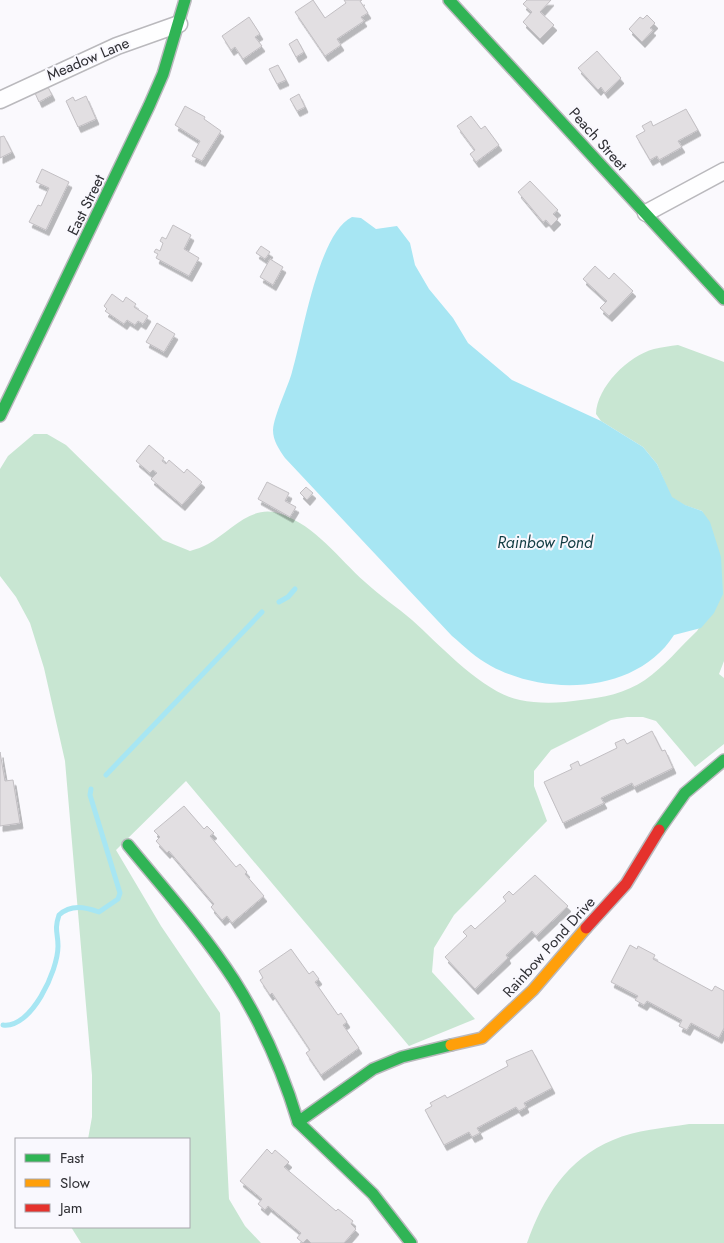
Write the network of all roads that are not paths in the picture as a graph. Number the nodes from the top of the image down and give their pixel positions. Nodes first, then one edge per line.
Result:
1 (185, 0) edge
2 (449, 0) edge
3 (179, 24) junction
4 (0, 100) edge
5 (724, 171) edge
6 (646, 213) junction
7 (724, 299) edge
8 (0, 416) edge
9 (724, 760) edge
10 (128, 845) dead end
11 (298, 1122) junction
12 (410, 1243) edge

1 - 3 street, East Street
2 - 6 street, Peach Street
3 - 4 street, Meadow Lane
3 - 8 street, East Street
5 - 6 street
6 - 7 street, Peach Street
9 - 11 street, Rainbow Pond Drive
10 - 11 street
11 - 12 street

